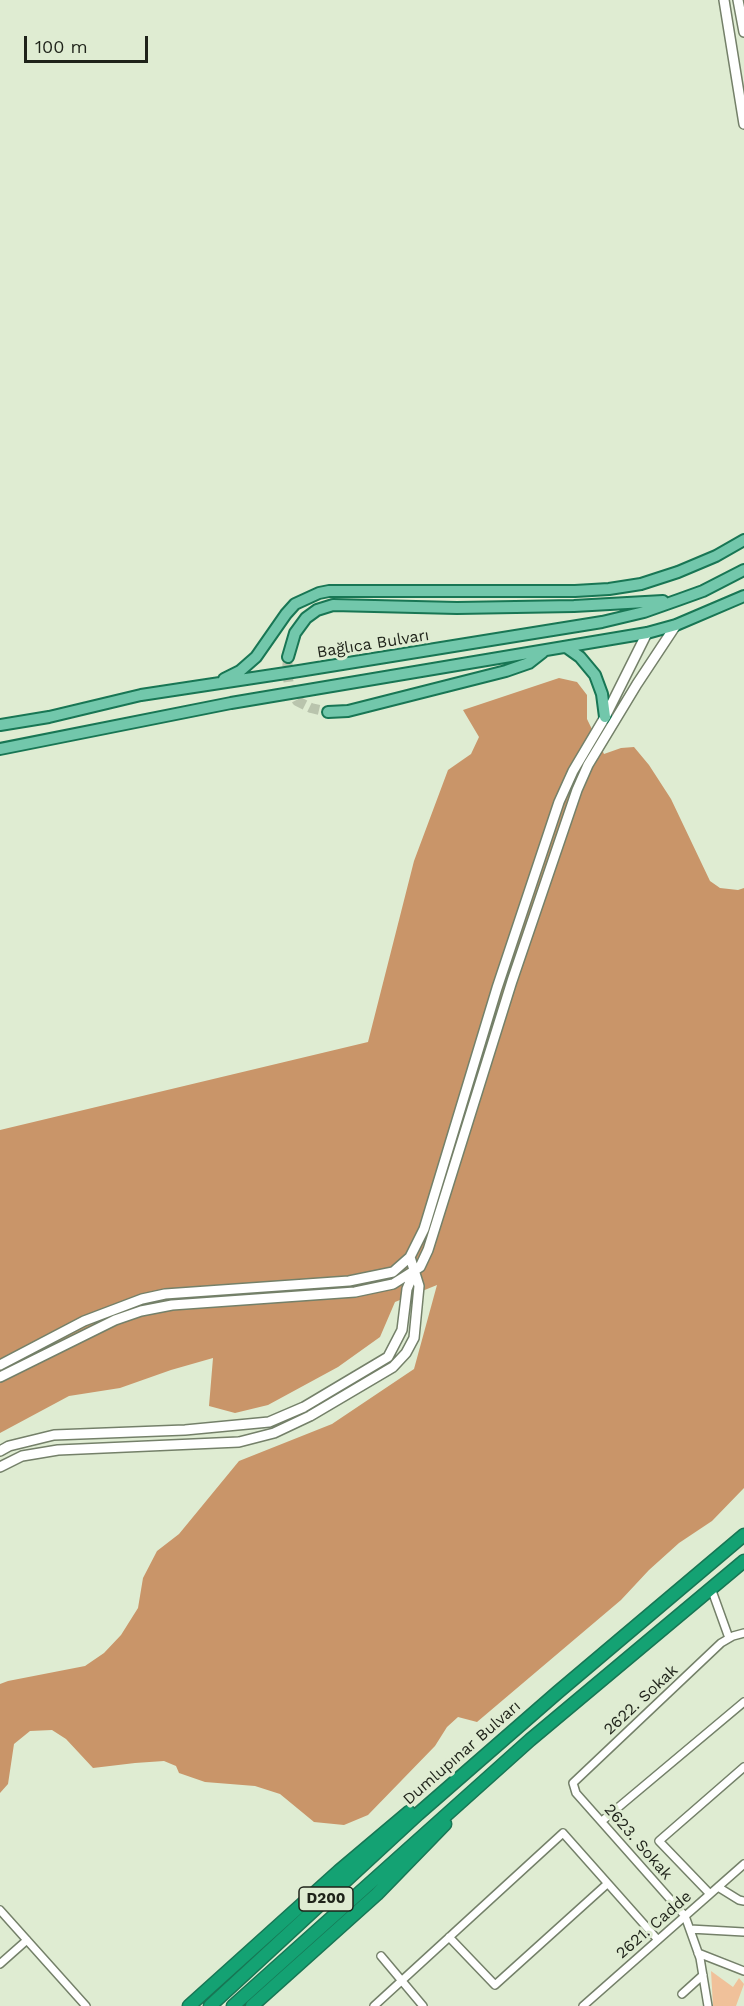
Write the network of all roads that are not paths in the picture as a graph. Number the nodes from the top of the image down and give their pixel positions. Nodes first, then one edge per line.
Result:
1 (724, 0) edge
2 (738, 0) edge
3 (744, 32) edge
4 (744, 124) edge
5 (744, 540) edge
6 (744, 570) edge
7 (609, 589) junction
8 (744, 596) edge
9 (678, 600) junction
10 (574, 606) junction
11 (676, 625) junction
12 (647, 633) junction
13 (566, 648) junction
14 (544, 651) junction
15 (288, 657) tunnel mouth
16 (211, 684) junction
17 (328, 712) tunnel mouth
18 (605, 717) junction
19 (0, 725) edge
20 (0, 749) edge
21 (410, 1257) junction
22 (414, 1272) junction
23 (0, 1365) edge
24 (0, 1377) edge
25 (0, 1451) edge
26 (0, 1467) edge
27 (744, 1535) edge
28 (744, 1561) edge
29 (711, 1588) junction
30 (744, 1633) edge
31 (729, 1638) junction
32 (744, 1702) edge
33 (744, 1767) edge
34 (573, 1783) joint
35 (441, 1793) junction
36 (454, 1807) junction
37 (602, 1821) junction
38 (744, 1864) edge
39 (607, 1884) junction
40 (718, 1887) junction
41 (710, 1894) junction
42 (744, 1901) edge
43 (0, 1910) edge
44 (685, 1916) junction
45 (690, 1929) junction
46 (744, 1932) edge
47 (450, 1937) junction
48 (27, 1940) junction
49 (658, 1940) junction
50 (698, 1953) junction
51 (381, 1956) dead end
52 (0, 1965) edge
53 (744, 1971) edge
54 (704, 1975) junction
55 (402, 1981) junction
56 (682, 1994) dead end
57 (86, 2006) edge
58 (189, 2006) edge
59 (210, 2006) edge
60 (233, 2006) edge
61 (252, 2006) edge
62 (374, 2006) edge
63 (423, 2006) edge
64 (583, 2006) edge
65 (708, 2006) edge

1 - 4 street
2 - 3 street
5 - 7 main road
6 - 9 main road, Bağlıca Bulvarı
7 - 10 main road
7 - 16 main road
8 - 11 main road, Bağlıca Bulvarı
9 - 10 main road
9 - 16 main road, Bağlıca Bulvarı
10 - 15 main road
11 - 12 main road, Bağlıca Bulvarı
11 - 22 street
12 - 13 main road, Bağlıca Bulvarı
12 - 18 street
13 - 14 main road, Bağlıca Bulvarı
13 - 18 main road
14 - 17 main road
14 - 20 main road, Bağlıca Bulvarı
16 - 19 main road, Bağlıca Bulvarı
18 - 21 street
21 - 22 street
21 - 23 street
22 - 24 street
22 - 25 street
22 - 26 street
27 - 35 highway, Dumlupınar Bulvarı / D200
28 - 29 highway, D200
29 - 31 street
29 - 36 highway, D200
30 - 31 street
31 - 34 street, 2622. Sokak
32 - 37 street
33 - 41 street
34 - 37 street, 2623. Sokak
35 - 58 highway
35 - 59 highway, Dumlupınar Bulvarı / D200
36 - 60 highway, D200
36 - 61 highway
37 - 44 street, 2623. Sokak
38 - 40 street, 2621. Cadde
39 - 47 street
39 - 47 street
39 - 49 street
40 - 41 street, 2621. Cadde
40 - 42 street
41 - 44 street, 2621. Cadde
43 - 48 street
44 - 45 street
44 - 49 street, 2621. Cadde
45 - 46 street
45 - 50 street
47 - 55 street
48 - 52 street
48 - 57 street
49 - 64 street, 2621. Cadde
50 - 53 street
50 - 54 street
51 - 55 street
54 - 56 street
54 - 65 street
55 - 62 street
55 - 63 street

